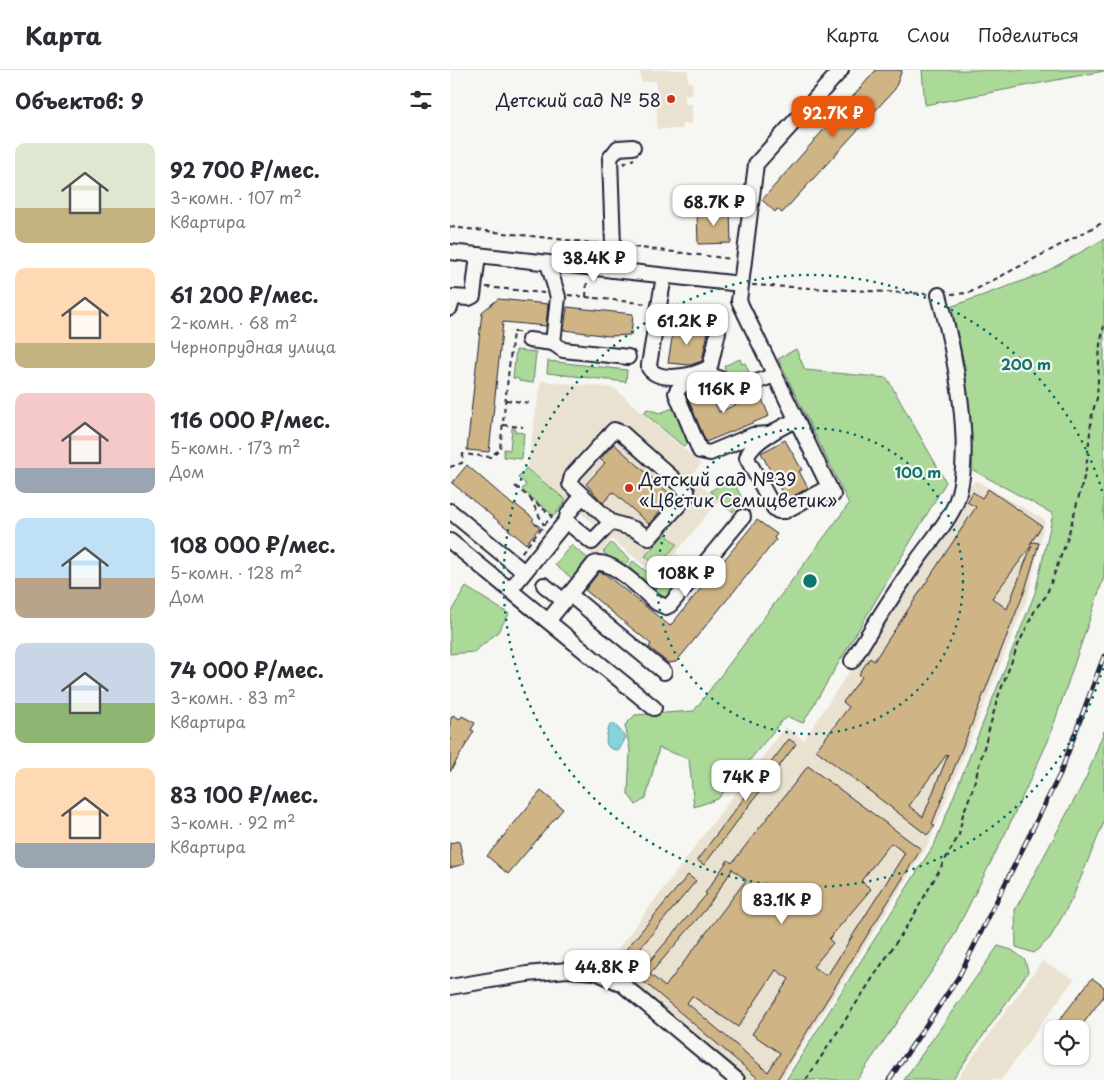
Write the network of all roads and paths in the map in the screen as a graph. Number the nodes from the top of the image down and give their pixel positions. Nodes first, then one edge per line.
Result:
1 (841, 70) edge
2 (634, 147) dead end
3 (1104, 222) edge
4 (450, 227) edge
5 (591, 242) junction
6 (608, 244) dead end
7 (621, 246) dead end
8 (450, 252) edge
9 (478, 255) junction
10 (590, 258) dead end
11 (744, 261) junction
12 (548, 263) junction
13 (612, 270) junction
14 (664, 276) junction
15 (588, 279) dead end
16 (741, 284) junction
17 (479, 287) dead end
18 (557, 294) junction
19 (939, 295) junction
20 (586, 297) junction
21 (450, 308) edge
22 (658, 309) junction
23 (697, 309) dead end
24 (744, 314) junction
25 (1104, 326) edge
26 (525, 336) joint
27 (553, 343) junction
28 (628, 357) dead end
29 (774, 375) junction
30 (506, 400) junction
31 (530, 403) dead end
32 (796, 420) junction
33 (503, 425) junction
34 (523, 427) dead end
35 (770, 434) junction
36 (450, 467) edge
37 (515, 486) dead end
38 (582, 496) junction
39 (530, 497) junction
40 (450, 511) edge
41 (742, 517) dead end
42 (566, 521) junction
43 (611, 522) junction
44 (544, 525) junction
45 (450, 541) edge
46 (528, 545) dead end
47 (524, 572) junction
48 (544, 586) dead end
49 (510, 590) junction
50 (566, 598) junction
51 (548, 621) junction
52 (852, 661) dead end
53 (664, 672) dead end
54 (654, 708) dead end
55 (450, 987) edge
56 (737, 1080) edge
57 (806, 1080) edge

1 - 11 street
2 - 13 street
3 - 19 path
4 - 5 path
5 - 6 path
5 - 10 path
7 - 11 path
8 - 9 street
9 - 12 street
9 - 21 street
11 - 16 street
12 - 13 street
12 - 18 street
13 - 14 street
14 - 16 street
14 - 22 street
15 - 20 path
16 - 19 path
16 - 24 street
17 - 18 path
18 - 20 path
18 - 27 street
19 - 52 street
20 - 22 path
22 - 22 street
23 - 24 path
24 - 29 street
25 - 57 path
26 - 27 street
26 - 30 path
27 - 28 street
29 - 32 street
29 - 35 street
30 - 31 path
30 - 33 path
32 - 35 street
32 - 35 street
33 - 34 path
33 - 36 path
37 - 39 path
38 - 42 street
38 - 43 street
38 - 43 street
39 - 44 path
39 - 44 path
40 - 47 street
41 - 50 street
42 - 43 street
42 - 47 street
44 - 46 path
45 - 49 street
47 - 49 street
48 - 50 street
49 - 51 street
50 - 51 street
50 - 53 street
51 - 54 street
55 - 56 street

